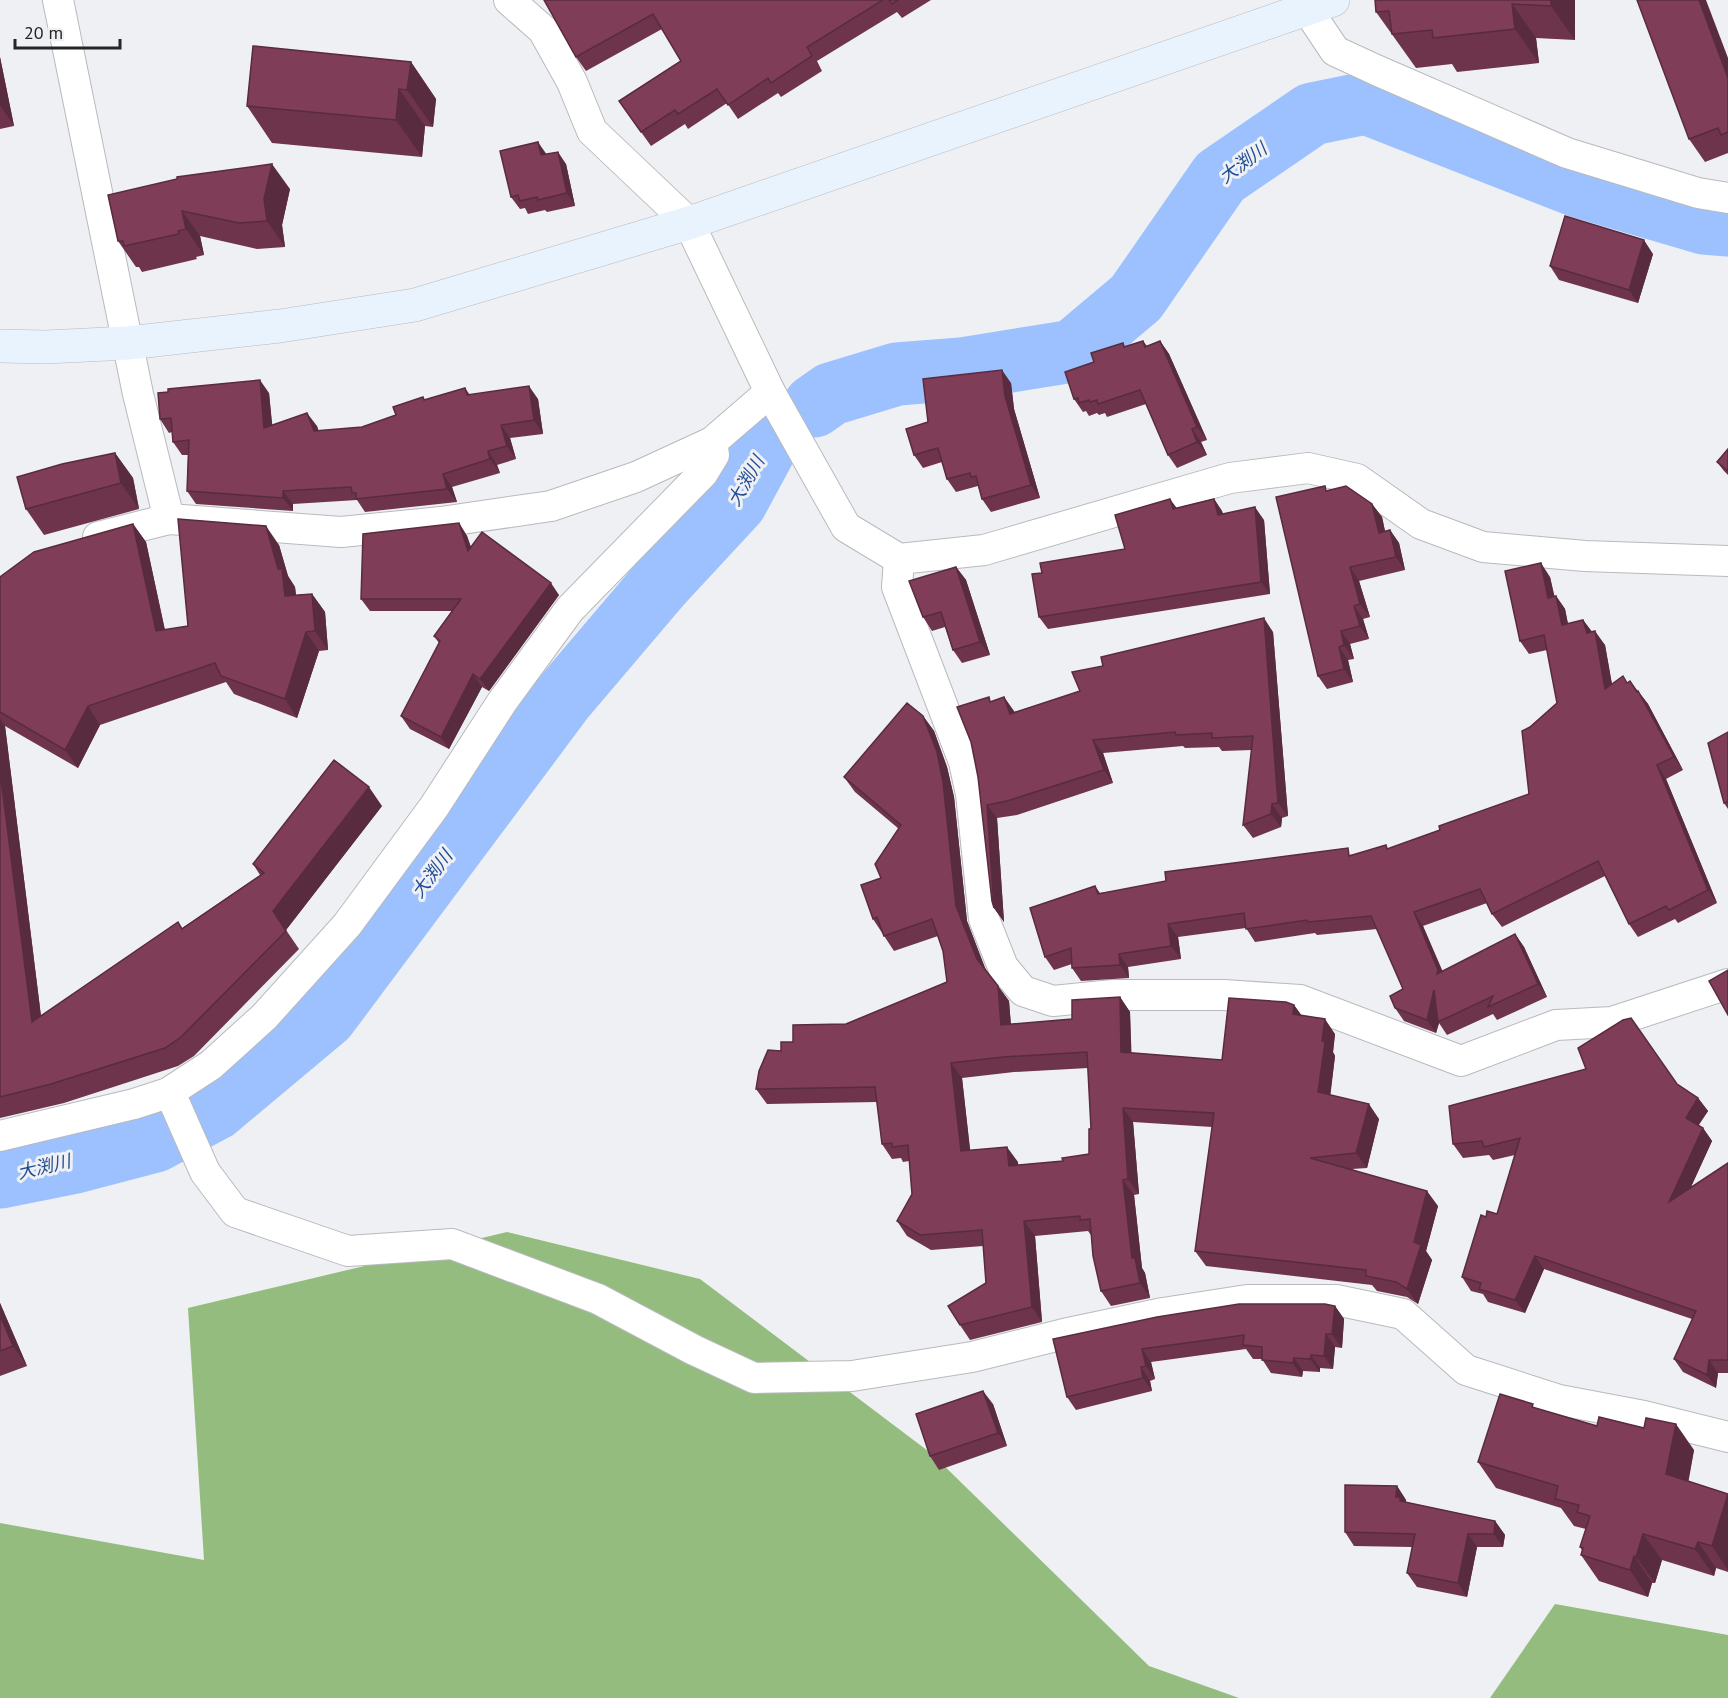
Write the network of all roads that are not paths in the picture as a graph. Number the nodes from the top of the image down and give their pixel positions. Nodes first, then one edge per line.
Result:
1 (58, 0) edge
2 (509, 0) edge
3 (1320, 4) edge
4 (1728, 198) edge
5 (689, 223) junction
6 (128, 343) junction
7 (0, 346) edge
8 (770, 392) junction
9 (712, 442) junction
10 (169, 519) junction
11 (69, 546) edge
12 (899, 559) junction
13 (1728, 561) edge
14 (1728, 984) edge
15 (171, 1098) junction
16 (0, 1136) edge
17 (1728, 1437) edge

1 - 6 street
2 - 5 street
3 - 4 street
3 - 5 street
5 - 6 street
5 - 8 street
6 - 7 street
6 - 10 street
8 - 9 street
8 - 12 street
9 - 10 street
9 - 15 street
10 - 11 street
12 - 13 street
12 - 14 street
15 - 16 street
15 - 17 street

